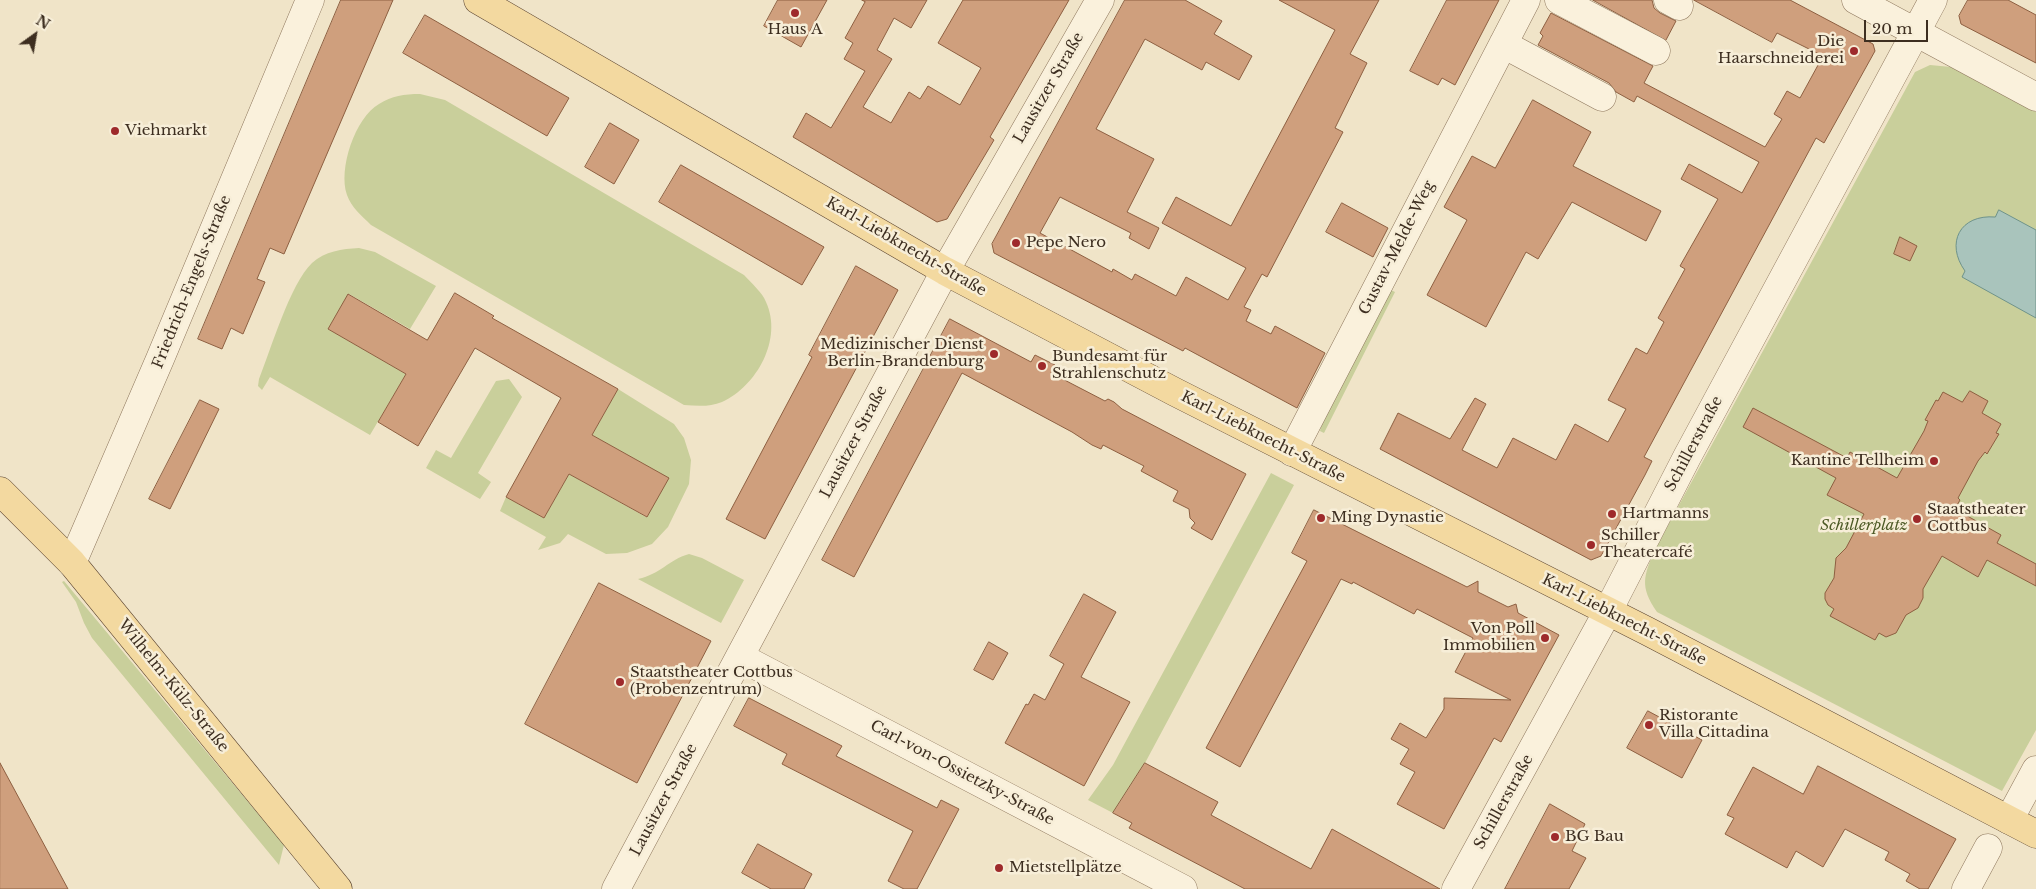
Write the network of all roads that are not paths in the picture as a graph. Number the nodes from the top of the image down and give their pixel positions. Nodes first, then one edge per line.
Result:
1 (310, 0) edge
2 (478, 0) edge
3 (1100, 0) edge
4 (1526, 0) edge
5 (1560, 0) edge
6 (1856, 0) edge
7 (1933, 0) edge
8 (1916, 32) junction
9 (1504, 44) junction
10 (1656, 51) dead end
11 (1602, 97) dead end
12 (2036, 97) edge
13 (945, 270) junction
14 (1292, 452) junction
15 (0, 491) edge
16 (72, 563) junction
17 (1608, 611) junction
18 (740, 657) junction
19 (2036, 770) edge
20 (2009, 820) junction
21 (2036, 834) edge
22 (1988, 848) dead end
23 (338, 889) edge
24 (616, 889) edge
25 (1183, 889) edge
26 (1456, 889) edge
27 (1966, 889) edge

1 - 16 street, Friedrich-Engels-Straße
2 - 13 main road, Karl-Liebknecht-Straße
3 - 13 street, Lausitzer Straße
4 - 9 street, Gustav-Melde-Weg
5 - 10 street
6 - 8 street
7 - 8 street, Schillerstraße
8 - 12 street
8 - 17 street, Schillerstraße
9 - 11 street
9 - 14 street, Gustav-Melde-Weg
13 - 14 main road, Karl-Liebknecht-Straße
13 - 18 street, Lausitzer Straße
14 - 17 main road, Karl-Liebknecht-Straße
15 - 16 main road, Wilhelm-Külz-Straße
16 - 23 main road, Wilhelm-Külz-Straße
17 - 20 main road, Karl-Liebknecht-Straße
17 - 26 street, Schillerstraße
18 - 24 street, Lausitzer Straße
18 - 25 street, Carl-von-Ossietzky-Straße
19 - 20 street
20 - 21 main road, Karl-Liebknecht-Straße
22 - 27 street

